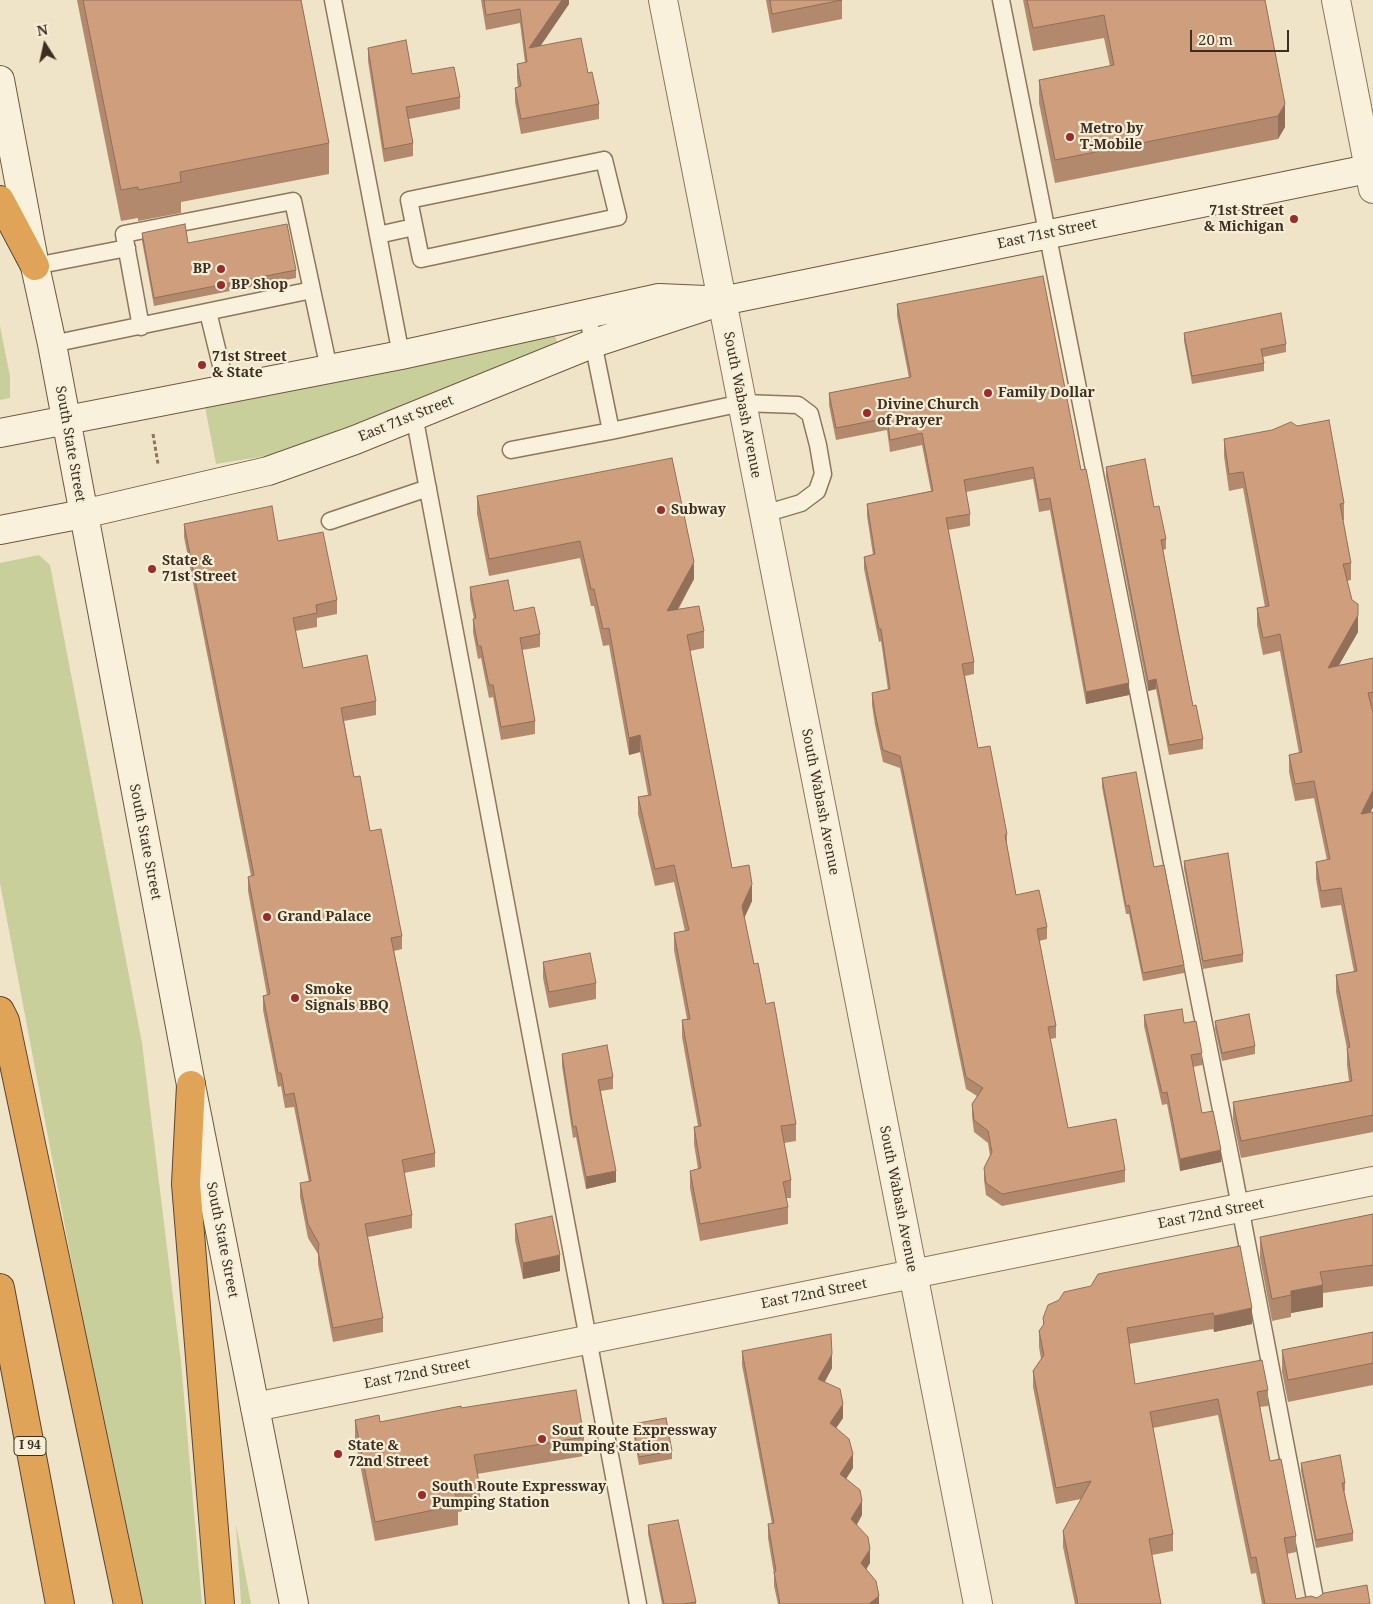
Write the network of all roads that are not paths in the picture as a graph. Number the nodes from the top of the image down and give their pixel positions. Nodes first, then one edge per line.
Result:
1 (333, 0) edge
2 (663, 0) edge
3 (1001, 0) edge
4 (1336, 0) edge
5 (0, 80) edge
6 (1372, 175) edge
7 (0, 200) edge
8 (414, 227) junction
9 (1046, 234) junction
10 (378, 235) junction
11 (127, 248) junction
12 (35, 266) junction
13 (312, 290) junction
14 (722, 301) junction
15 (208, 312) junction
16 (587, 313) junction
17 (142, 327) junction
18 (594, 343) junction
19 (52, 344) junction
20 (401, 355) junction
21 (329, 369) junction
22 (227, 390) junction
23 (742, 402) junction
24 (414, 416) junction
25 (66, 421) junction
26 (611, 430) junction
27 (0, 433) edge
28 (511, 450) dead end
29 (428, 488) junction
30 (83, 514) junction
31 (764, 514) junction
32 (330, 521) dead end
33 (0, 530) edge
34 (0, 1011) edge
35 (191, 1085) junction
36 (1373, 1181) edge
37 (1241, 1208) junction
38 (913, 1274) junction
39 (0, 1288) edge
40 (590, 1340) junction
41 (255, 1407) junction
42 (60, 1604) edge
43 (128, 1604) edge
44 (220, 1604) edge
45 (294, 1604) edge
46 (638, 1604) edge
47 (978, 1604) edge
48 (1316, 1604) edge

1 - 10 lane
2 - 14 main road, South Wabash Avenue
3 - 9 lane
4 - 6 main road
5 - 12 main road, South State Street
6 - 9 main road, East 71st Street
7 - 12 highway
8 - 8 lane
8 - 10 lane
9 - 14 main road, East 71st Street
9 - 37 lane
10 - 20 lane
11 - 12 lane
11 - 13 lane
11 - 17 lane
12 - 19 main road, South State Street
13 - 15 lane
13 - 21 lane
14 - 16 main road, East 71st Street
14 - 18 main road, East 71st Street
14 - 23 main road, South Wabash Avenue
15 - 17 lane
15 - 22 lane
16 - 18 lane
16 - 20 main road, East 71st Street
17 - 19 lane
18 - 24 main road, East 71st Street
18 - 26 lane
19 - 25 main road, South State Street
20 - 21 main road, East 71st Street
21 - 22 main road, East 71st Street
22 - 25 main road, East 71st Street
23 - 26 lane
23 - 31 main road, South Wabash Avenue
23 - 31 lane
24 - 29 lane
24 - 30 main road, East 71st Street
25 - 27 main road, East 71st Street
25 - 30 main road, South State Street
26 - 28 lane
29 - 32 lane
29 - 40 lane
30 - 33 main road, East 71st Street
30 - 35 main road, South State Street
31 - 38 main road, South Wabash Avenue
34 - 43 highway
35 - 41 main road, South State Street
35 - 44 highway
36 - 37 main road, East 72nd Street
37 - 38 main road, East 72nd Street
37 - 48 lane
38 - 40 main road, East 72nd Street
38 - 47 main road, South Wabash Avenue
39 - 42 highway, I 94
40 - 41 main road, East 72nd Street
40 - 46 lane
41 - 45 main road, South State Street

